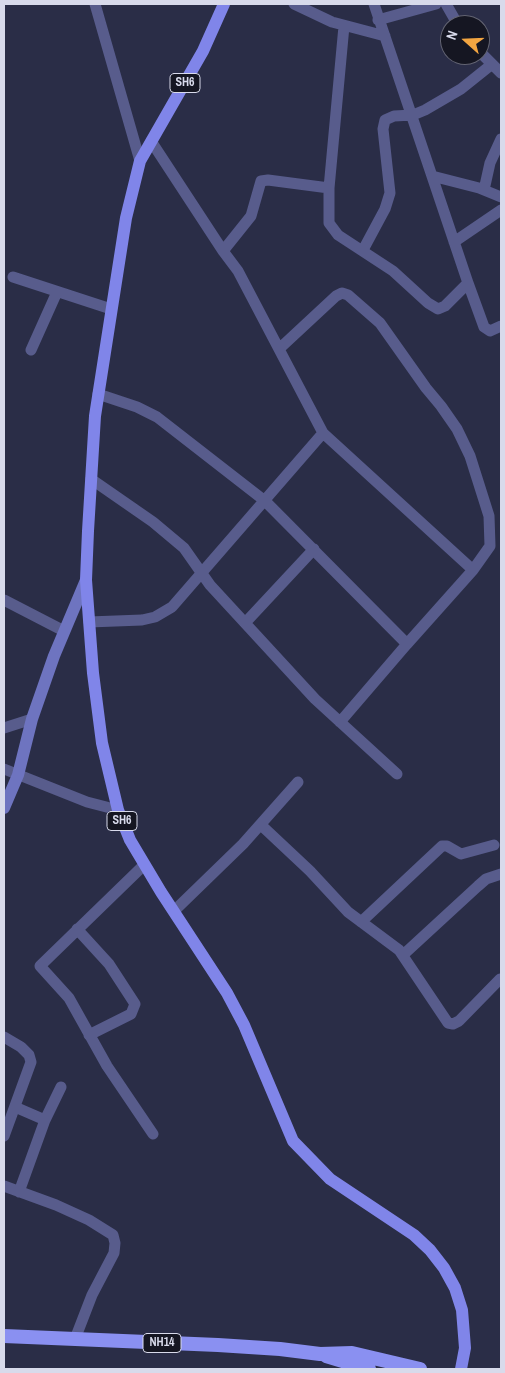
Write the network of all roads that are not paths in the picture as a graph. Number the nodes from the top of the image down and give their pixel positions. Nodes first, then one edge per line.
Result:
1 (94, 4) edge
2 (224, 4) edge
3 (294, 4) edge
4 (374, 4) edge
5 (436, 4) edge
6 (446, 4) edge
7 (452, 15) edge
8 (378, 20) junction
9 (344, 26) junction
10 (384, 36) junction
11 (491, 65) joint
12 (501, 73) edge
13 (413, 115) junction
14 (501, 139) edge
15 (151, 141) junction
16 (140, 161) junction
17 (432, 176) junction
18 (329, 188) junction
19 (484, 190) junction
20 (501, 198) edge
21 (501, 210) edge
22 (454, 242) junction
23 (363, 250) junction
24 (223, 251) junction
25 (13, 277) dead end
26 (468, 283) junction
27 (57, 292) junction
28 (111, 309) junction
29 (501, 326) edge
30 (279, 349) junction
31 (31, 350) dead end
32 (98, 394) junction
33 (323, 433) junction
34 (91, 479) junction
35 (265, 501) junction
36 (496, 548) edge
37 (314, 550) junction
38 (473, 570) junction
39 (202, 574) junction
40 (86, 580) junction
41 (4, 600) edge
42 (89, 622) junction
43 (245, 623) junction
44 (64, 632) junction
45 (407, 644) junction
46 (32, 719) junction
47 (340, 722) junction
48 (4, 728) edge
49 (4, 769) edge
50 (397, 774) dead end
51 (18, 775) junction
52 (298, 782) dead end
53 (4, 808) edge
54 (118, 810) junction
55 (261, 825) junction
56 (494, 845) dead end
57 (144, 865) junction
58 (501, 874) edge
59 (174, 911) junction
60 (361, 922) junction
61 (77, 929) junction
62 (403, 955) junction
63 (500, 979) edge
64 (89, 1035) junction
65 (4, 1036) edge
66 (61, 1086) dead end
67 (15, 1107) junction
68 (45, 1120) junction
69 (153, 1134) dead end
70 (4, 1136) edge
71 (4, 1186) edge
72 (20, 1192) junction
73 (4, 1336) edge
74 (75, 1340) junction
75 (320, 1354) junction
76 (369, 1369) edge
77 (420, 1369) edge
78 (462, 1369) edge

1 - 16 street
2 - 15 main road, SH6
3 - 9 street
4 - 8 street
5 - 8 street
6 - 7 street
8 - 10 street
9 - 10 street
9 - 18 street
10 - 13 street
11 - 12 street
11 - 13 street
13 - 17 street
13 - 23 street
14 - 19 street
15 - 16 main road, SH6
15 - 24 street
16 - 28 main road, SH6
17 - 19 street
17 - 22 street
18 - 23 street
18 - 24 street
19 - 20 street
21 - 22 street
22 - 26 street
23 - 26 street
24 - 30 street
25 - 27 street
26 - 29 street
27 - 28 street
27 - 31 street
28 - 32 main road, SH6
30 - 33 street
30 - 36 street
32 - 34 main road, SH6
32 - 35 street
33 - 35 street
33 - 38 street
34 - 39 street
34 - 40 main road, SH6
35 - 37 street
35 - 39 street
36 - 38 street
37 - 43 street
37 - 45 street
38 - 45 street
39 - 42 street
39 - 43 street
40 - 42 main road, SH6
40 - 44 main road
41 - 44 street
42 - 54 main road, SH6
43 - 47 street
44 - 46 main road
45 - 47 street
46 - 48 street
46 - 51 main road
47 - 50 street
49 - 51 street
51 - 53 main road
51 - 54 street
52 - 55 street
54 - 57 main road, SH6
55 - 59 street
55 - 60 street
56 - 60 street
57 - 59 main road, SH6
57 - 61 street
58 - 62 street
59 - 78 main road, SH6
60 - 62 street
61 - 64 street
61 - 64 street
62 - 63 street
64 - 69 street
65 - 67 street
66 - 68 street
67 - 68 street
67 - 70 street
68 - 72 street
71 - 72 street
72 - 74 street
73 - 74 highway, NH14
74 - 75 highway, NH14
75 - 76 highway, NH14
75 - 77 highway, NH14

